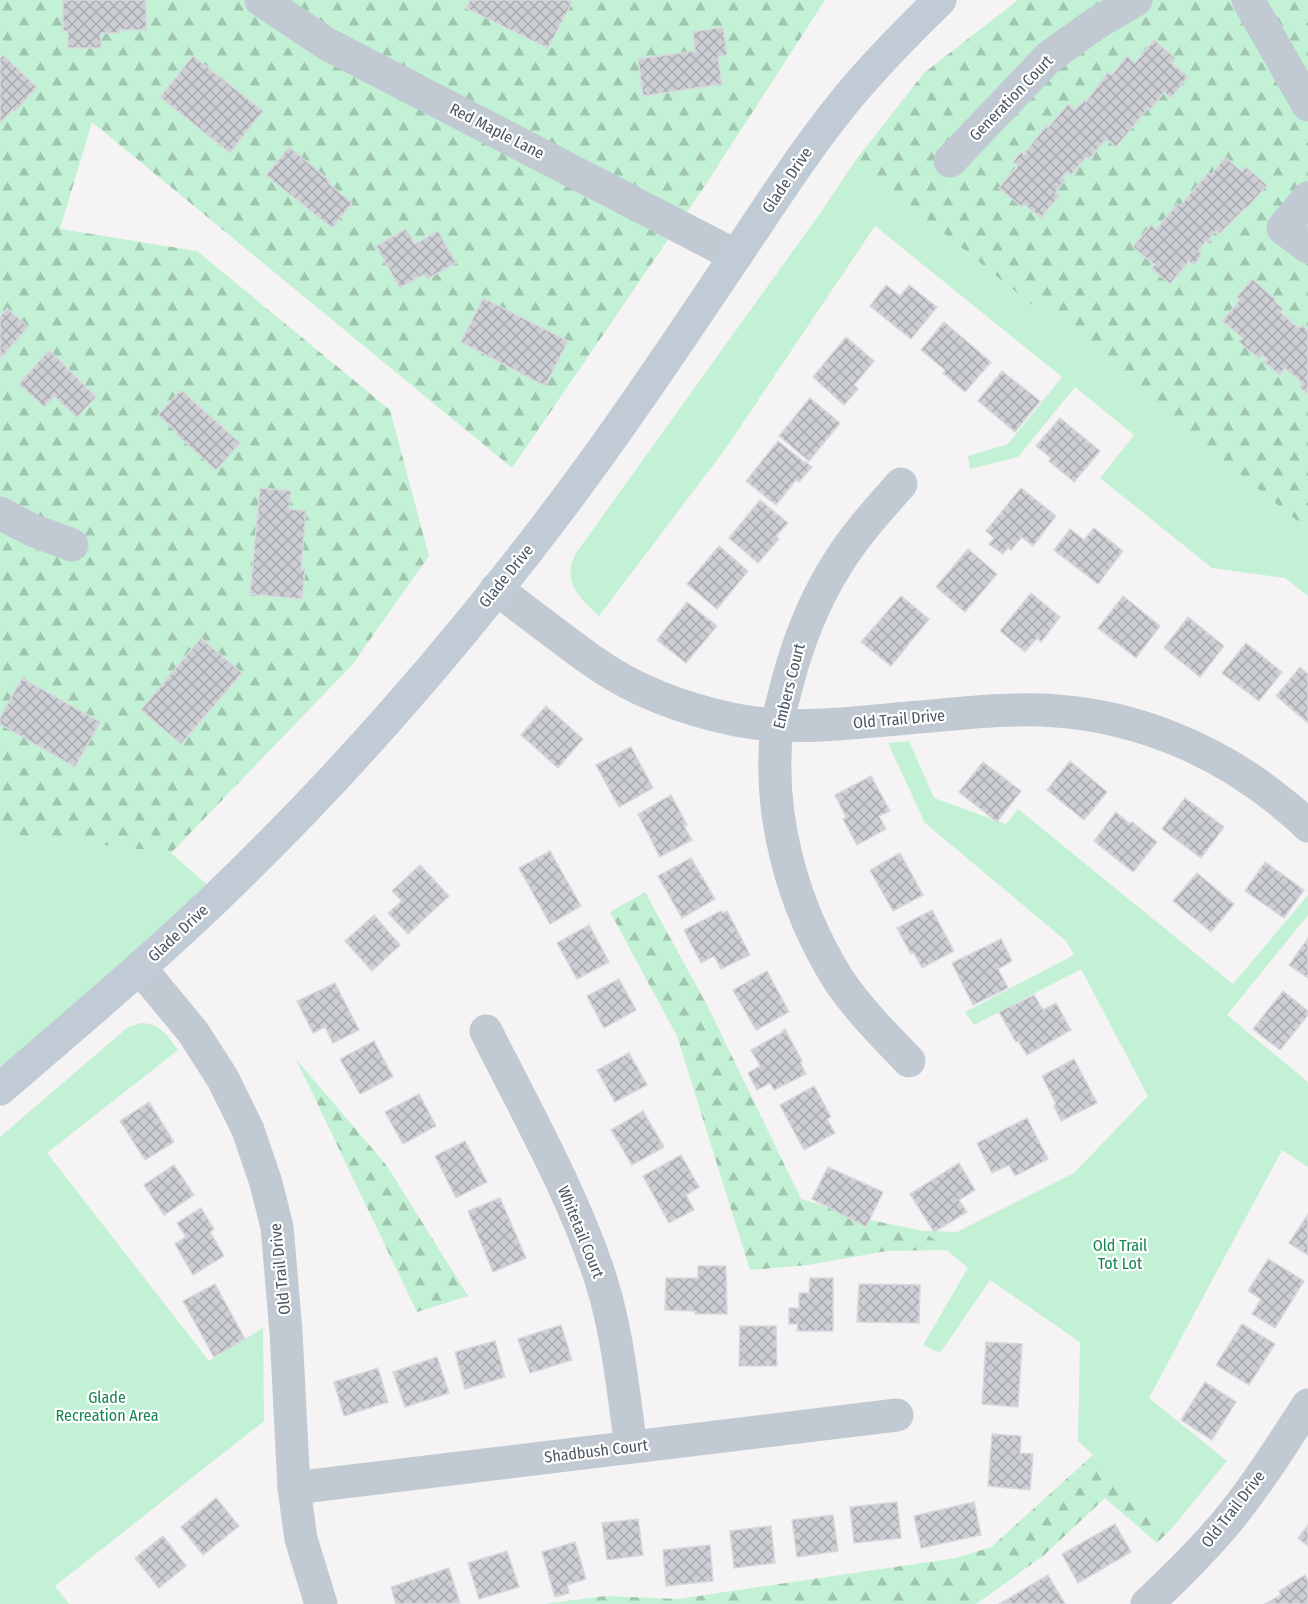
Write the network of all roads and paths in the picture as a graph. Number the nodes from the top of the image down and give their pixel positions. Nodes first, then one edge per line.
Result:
1 (261, 0) edge
2 (940, 0) edge
3 (1136, 0) edge
4 (1248, 0) edge
5 (1308, 105) edge
6 (950, 161) dead end
7 (1308, 198) edge
8 (1308, 247) edge
9 (736, 256) junction
10 (901, 484) dead end
11 (0, 513) edge
12 (72, 545) dead end
13 (496, 589) junction
14 (777, 726) junction
15 (1308, 825) edge
16 (140, 968) junction
17 (486, 1031) dead end
18 (909, 1061) dead end
19 (0, 1089) edge
20 (1308, 1405) edge
21 (897, 1415) dead end
22 (631, 1447) junction
23 (294, 1488) junction
24 (321, 1604) edge
25 (1147, 1604) edge

1 - 9 street, Red Maple Lane
2 - 9 street, Glade Drive
3 - 6 street, Generation Court
4 - 5 street
7 - 8 street
9 - 13 street, Glade Drive
10 - 14 street, Embers Court
11 - 12 street
13 - 14 street, Old Trail Drive
13 - 16 street, Glade Drive
14 - 15 street, Old Trail Drive
14 - 18 street, Embers Court
16 - 19 street, Glade Drive
16 - 23 street, Old Trail Drive
17 - 22 street, Whitetail Court
20 - 25 street, Old Trail Drive
21 - 22 street, Shadbush Court
22 - 23 street, Shadbush Court
23 - 24 street, Old Trail Drive

